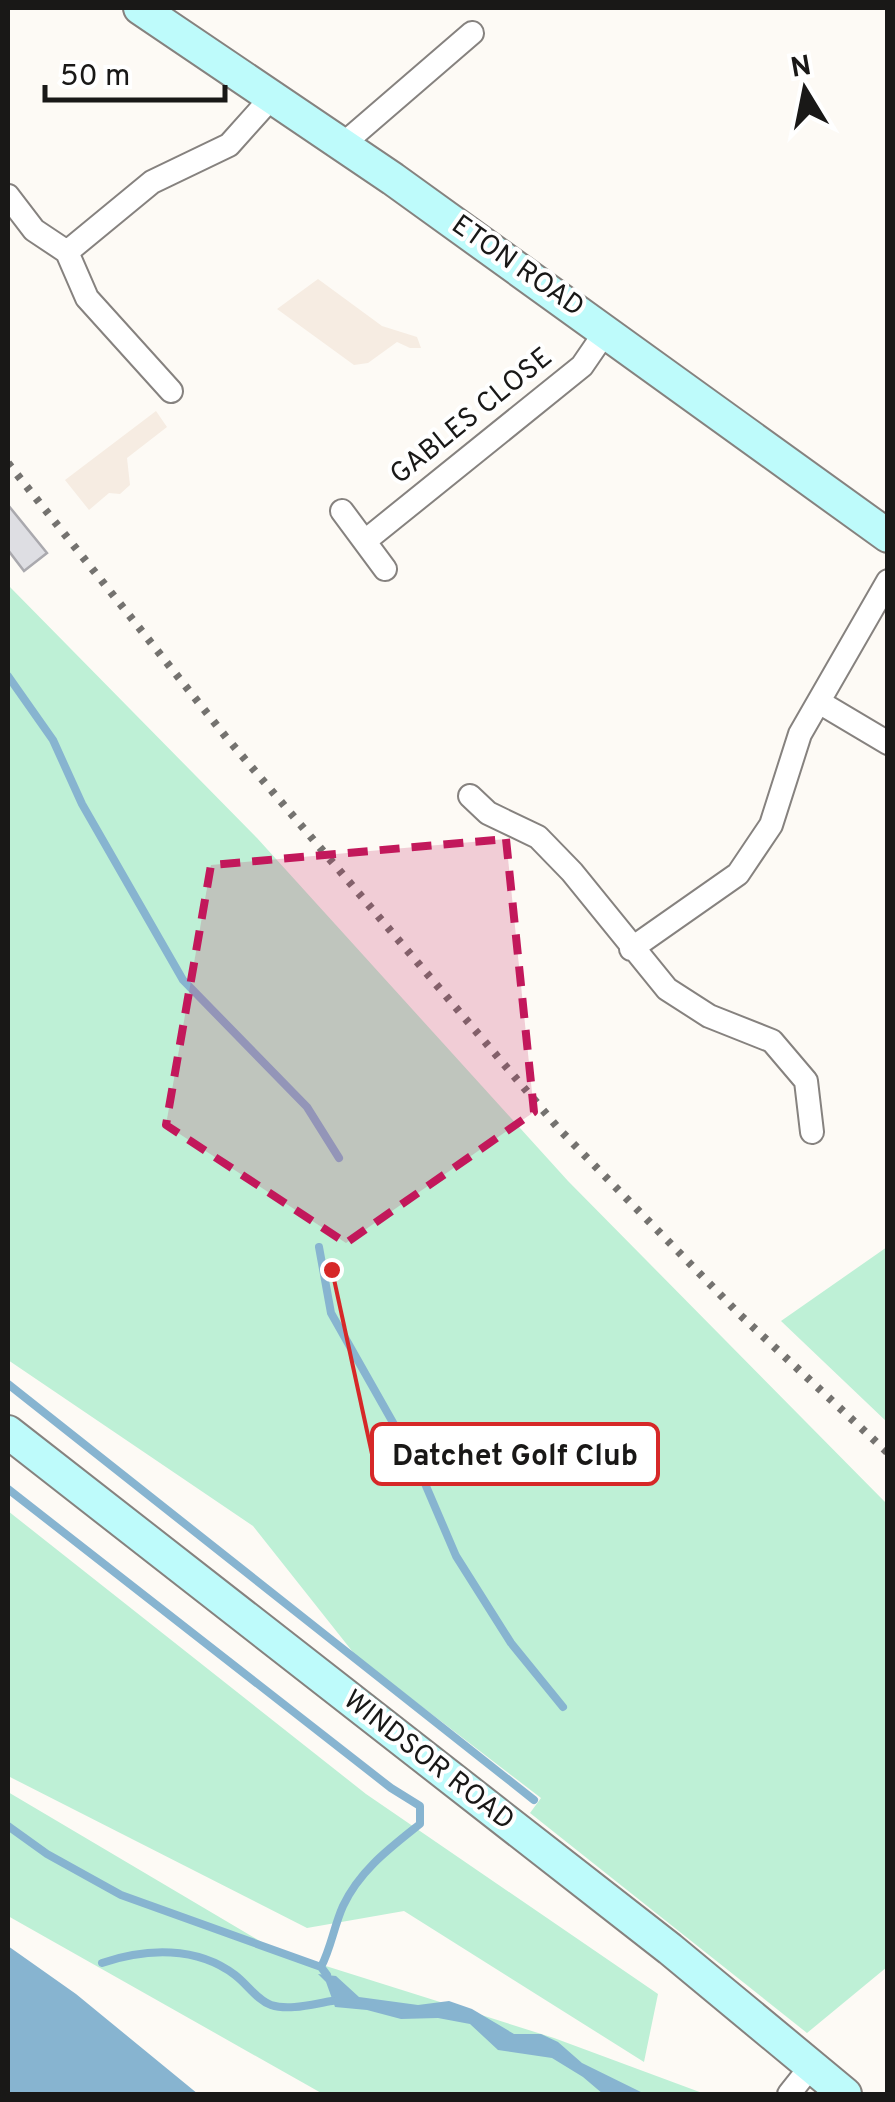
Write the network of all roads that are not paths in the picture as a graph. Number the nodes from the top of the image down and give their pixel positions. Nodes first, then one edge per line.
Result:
1 (140, 8) edge
2 (472, 32) dead end
3 (272, 97) junction
4 (341, 146) junction
5 (8, 196) edge
6 (67, 252) junction
7 (606, 330) junction
8 (171, 392) dead end
9 (342, 511) dead end
10 (888, 536) edge
11 (365, 542) junction
12 (385, 569) dead end
13 (888, 581) edge
14 (819, 702) junction
15 (888, 743) edge
16 (470, 796) dead end
17 (632, 949) junction
18 (812, 1132) dead end
19 (8, 1432) edge
20 (812, 2065) junction
21 (790, 2094) edge
22 (845, 2094) edge

1 - 3 main road, ETON ROAD
2 - 4 street
3 - 4 main road, ETON ROAD
3 - 6 street
4 - 7 main road, ETON ROAD
5 - 6 street
6 - 8 street
7 - 10 main road, ETON ROAD
7 - 11 street, GABLES CLOSE
9 - 11 street
11 - 12 street
13 - 14 street
14 - 15 street
14 - 17 street
16 - 17 street
17 - 18 street
19 - 20 main road, WINDSOR ROAD
20 - 21 street
20 - 22 main road, WINDSOR ROAD

